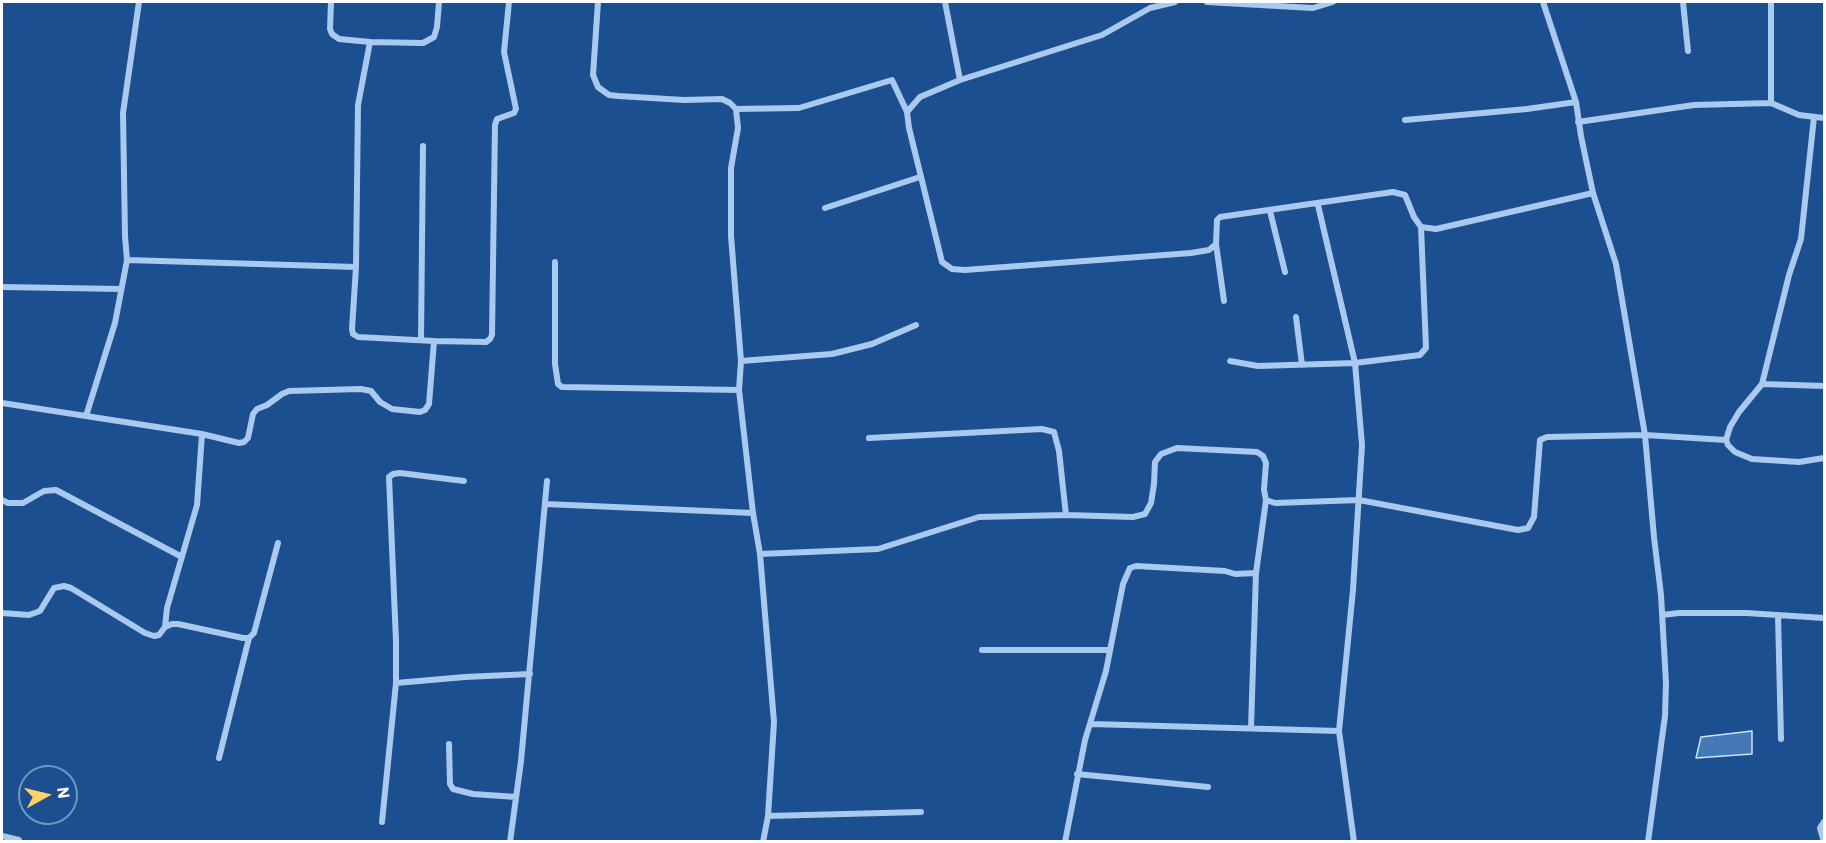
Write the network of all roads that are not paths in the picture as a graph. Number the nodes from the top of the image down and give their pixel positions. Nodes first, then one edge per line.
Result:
1 (139, 2) edge
2 (331, 2) edge
3 (439, 2) edge
4 (509, 2) edge
5 (598, 2) edge
6 (945, 2) edge
7 (1175, 2) edge
8 (1207, 2) edge
9 (1333, 2) edge
10 (1543, 2) edge
11 (1683, 2) edge
12 (1771, 2) edge
13 (370, 42) junction
14 (1688, 51) dead end
15 (960, 80) junction
16 (1576, 102) junction
17 (1771, 104) junction
18 (736, 109) junction
19 (907, 112) junction
20 (1814, 117) junction
21 (1824, 118) edge
22 (1405, 120) dead end
23 (1578, 122) junction
24 (423, 146) dead end
25 (920, 177) junction
26 (1593, 193) junction
27 (1318, 205) junction
28 (825, 208) dead end
29 (1270, 211) junction
30 (1421, 228) junction
31 (1216, 244) junction
32 (127, 260) junction
33 (555, 262) dead end
34 (356, 267) junction
35 (1285, 272) dead end
36 (2, 287) edge
37 (122, 289) junction
38 (1224, 301) dead end
39 (1296, 317) dead end
40 (916, 326) dead end
41 (421, 340) junction
42 (434, 341) junction
43 (741, 360) junction
44 (1230, 362) dead end
45 (1354, 363) junction
46 (1302, 365) junction
47 (1762, 384) junction
48 (1824, 386) edge
49 (739, 390) junction
50 (2, 403) edge
51 (86, 416) junction
52 (202, 434) junction
53 (1645, 435) junction
54 (869, 438) dead end
55 (1726, 440) junction
56 (1824, 458) edge
57 (464, 481) dead end
58 (547, 481) dead end
59 (2, 500) edge
60 (1266, 500) junction
61 (1359, 500) junction
62 (545, 504) junction
63 (753, 513) junction
64 (1066, 515) junction
65 (278, 543) dead end
66 (760, 554) junction
67 (182, 557) junction
68 (1256, 573) junction
69 (2, 613) edge
70 (1662, 615) junction
71 (1778, 615) junction
72 (1824, 618) edge
73 (165, 627) junction
74 (249, 638) junction
75 (982, 650) dead end
76 (1110, 650) junction
77 (530, 674) junction
78 (396, 683) junction
79 (1091, 724) junction
80 (1251, 728) junction
81 (1339, 731) junction
82 (1781, 739) dead end
83 (449, 744) dead end
84 (219, 758) dead end
85 (1077, 774) junction
86 (1208, 787) dead end
87 (516, 797) junction
88 (921, 812) dead end
89 (768, 816) junction
90 (382, 822) dead end
91 (1824, 822) edge
92 (2, 836) edge
93 (19, 840) dead end
94 (510, 842) edge
95 (763, 842) edge
96 (1065, 842) edge
97 (1354, 842) edge
98 (1648, 842) edge
99 (1824, 842) edge

1 - 32 street
2 - 13 street
3 - 13 street
4 - 42 street
5 - 18 street
6 - 15 street
7 - 15 street
8 - 9 street
10 - 16 street
11 - 14 street
12 - 17 street
13 - 34 street
15 - 19 street
16 - 22 street
16 - 23 street
17 - 20 street
17 - 23 street
18 - 19 street
18 - 43 street
19 - 25 street
20 - 21 street
20 - 47 street
23 - 26 street
24 - 41 street
25 - 28 street
25 - 31 street
26 - 30 street
26 - 53 street
27 - 29 street
27 - 30 street
27 - 45 street
29 - 31 street
29 - 35 street
30 - 45 street
31 - 38 street
32 - 34 street
32 - 37 street
33 - 49 street
34 - 41 street
36 - 37 street
37 - 51 street
39 - 46 street
40 - 43 street
41 - 42 street
42 - 52 street
43 - 49 street
44 - 46 street
45 - 46 street
45 - 61 street
47 - 48 street
47 - 55 street
49 - 63 street
50 - 51 street
51 - 52 street
52 - 67 street
53 - 55 street
53 - 61 street
53 - 70 street
54 - 64 street
55 - 56 street
57 - 78 street
58 - 62 street
59 - 67 street
60 - 61 street
60 - 64 street
60 - 68 street
61 - 81 street
62 - 63 street
62 - 77 street
63 - 66 street
64 - 66 street
65 - 74 street
66 - 89 street
67 - 73 street
68 - 76 street
68 - 80 street
69 - 73 street
70 - 71 street
70 - 98 street
71 - 72 street
71 - 82 street
73 - 74 street
74 - 84 street
75 - 76 street
76 - 79 street
77 - 78 street
77 - 87 street
78 - 90 street
79 - 80 street
79 - 85 street
80 - 81 street
81 - 97 street
83 - 87 street
85 - 86 street
85 - 96 street
87 - 94 street
88 - 89 street
89 - 95 street
91 - 99 street
92 - 93 street

